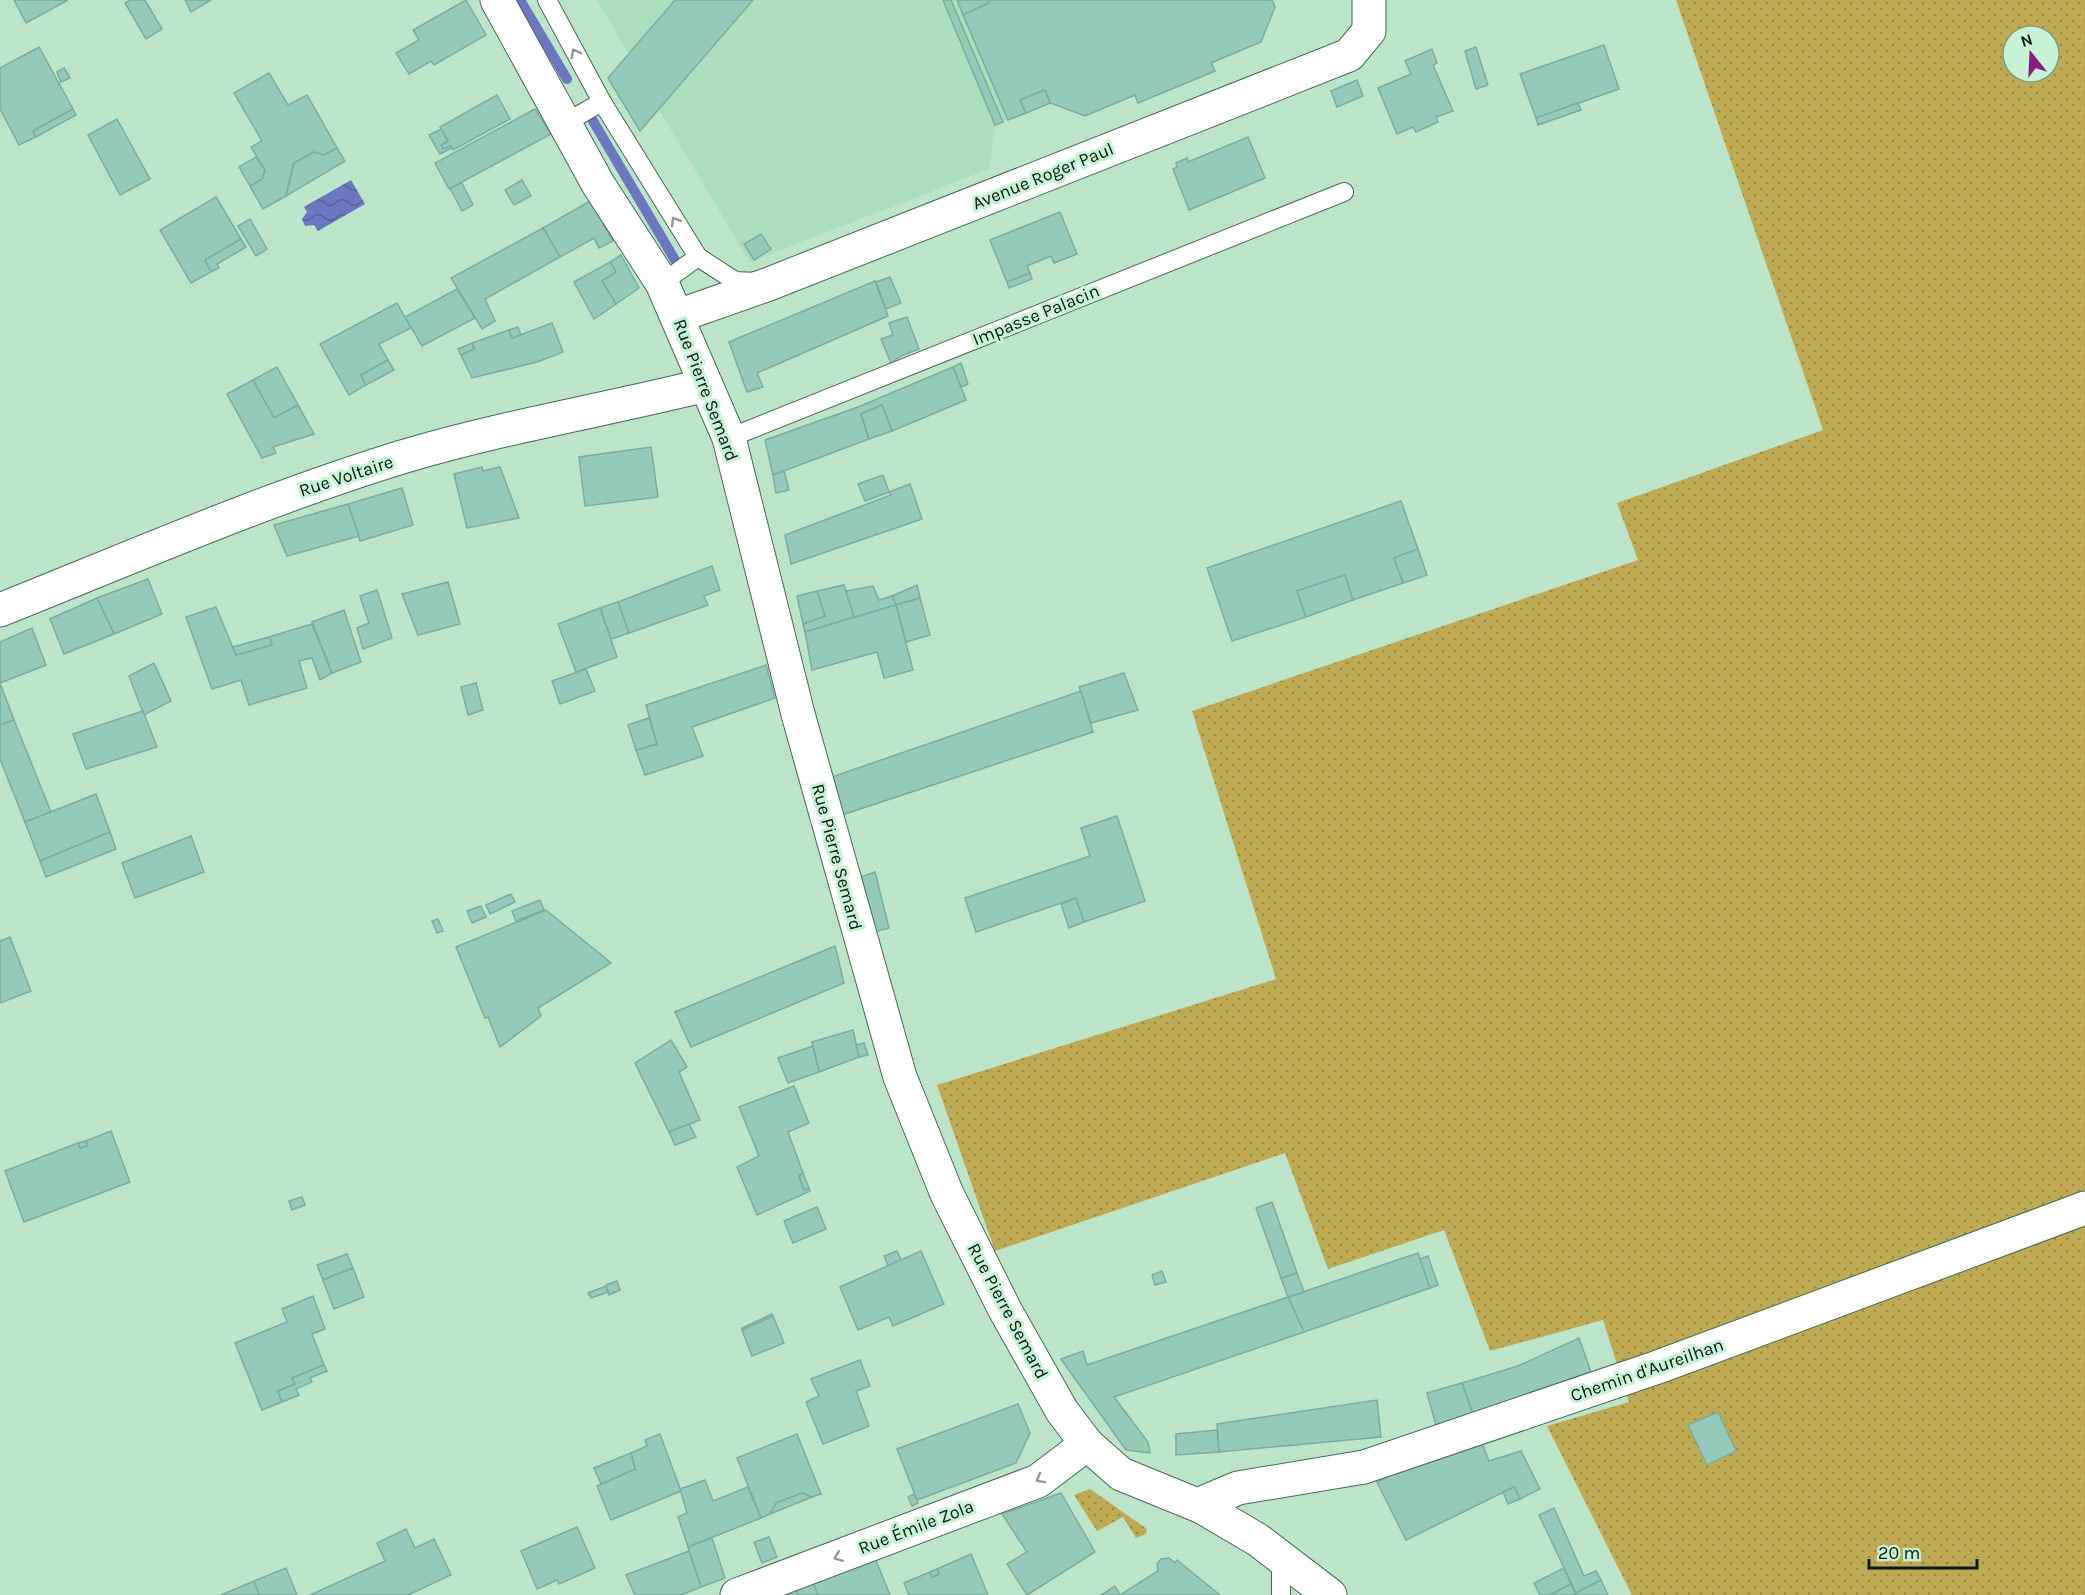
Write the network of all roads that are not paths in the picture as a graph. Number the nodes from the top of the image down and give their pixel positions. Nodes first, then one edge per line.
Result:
1 (497, 0) edge
2 (547, 0) edge
3 (1369, 0) edge
4 (602, 102) junction
5 (565, 123) junction
6 (1344, 192) dead end
7 (698, 257) junction
8 (662, 283) junction
9 (769, 284) junction
10 (678, 316) junction
11 (706, 385) junction
12 (729, 438) junction
13 (0, 610) edge
14 (2085, 1208) edge
15 (1087, 1444) junction
16 (1202, 1507) junction
17 (1281, 1557) junction
18 (737, 1595) edge
19 (1281, 1595) edge
20 (1330, 1595) edge

1 - 5 street, Rue Pierre Semard
4 -> 2 lane
3 - 9 street, Avenue Roger Paul
4 - 5 lane
7 -> 4 lane
5 - 8 street, Rue Pierre Semard
6 - 12 lane, Impasse Palacin
7 - 8 lane
7 - 9 lane
8 - 10 street, Rue Pierre Semard
9 - 10 street, Avenue Roger Paul
10 - 11 street, Rue Pierre Semard
11 - 12 street, Rue Pierre Semard
11 - 13 street, Rue Voltaire
12 - 15 street, Rue Pierre Semard
14 - 16 street, Chemin d'Aureilhan
15 - 16 street, Rue Pierre Semard
15 -> 18 street, Rue Émile Zola
16 - 17 street, Rue Pierre Semard
17 - 19 lane
17 - 20 street, Rue Pierre Semard

